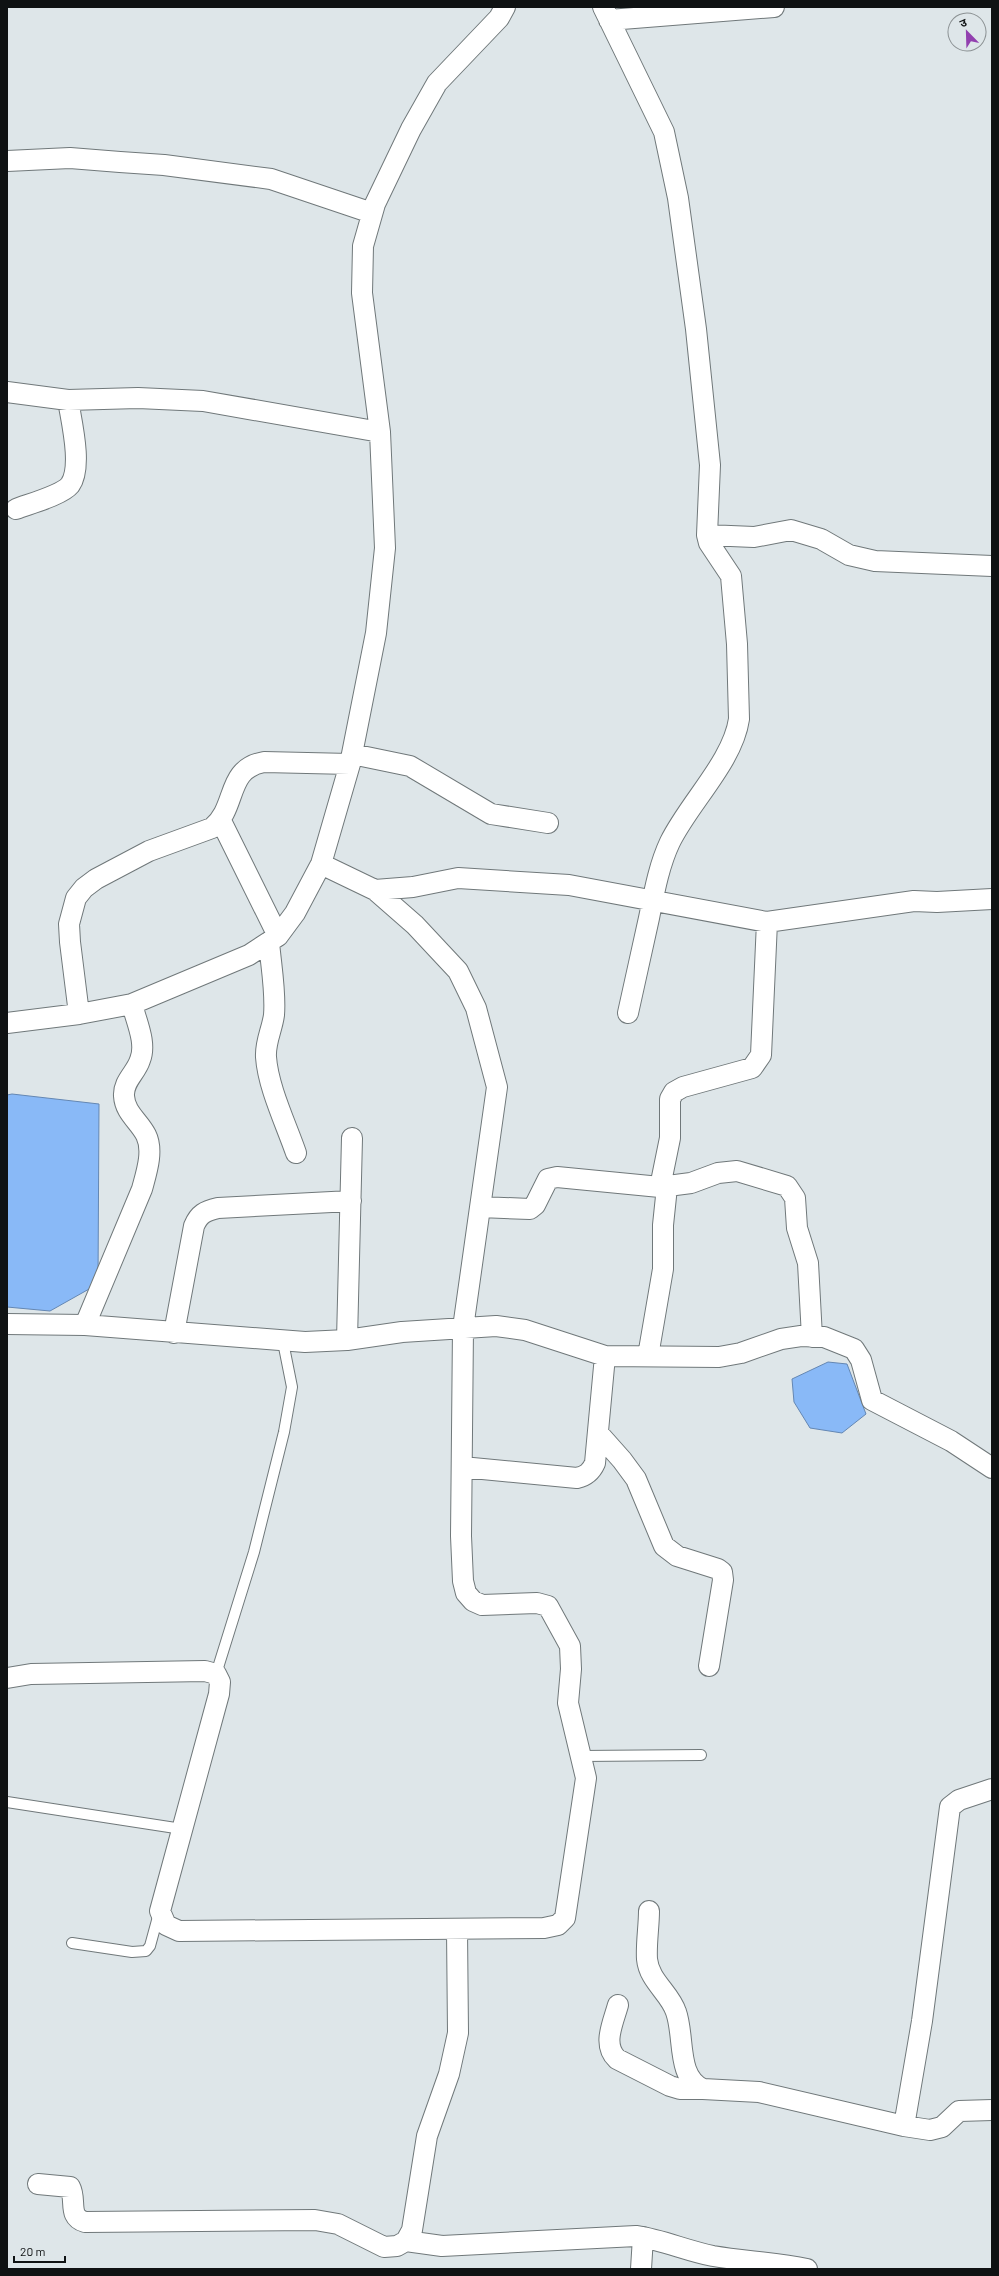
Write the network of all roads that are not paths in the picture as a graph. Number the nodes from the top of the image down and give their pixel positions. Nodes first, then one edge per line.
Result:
1 (505, 7) edge
2 (774, 7) edge
3 (606, 13) edge
4 (7, 161) edge
5 (372, 213) junction
6 (7, 392) edge
7 (68, 400) junction
8 (380, 432) junction
9 (16, 509) dead end
10 (707, 535) junction
11 (992, 566) edge
12 (351, 759) junction
13 (221, 821) junction
14 (548, 823) dead end
15 (320, 864) junction
16 (375, 890) junction
17 (992, 899) edge
18 (653, 900) junction
19 (767, 922) junction
20 (274, 939) junction
21 (132, 1004) junction
22 (628, 1013) dead end
23 (79, 1014) junction
24 (7, 1023) edge
25 (352, 1138) dead end
26 (296, 1153) dead end
27 (663, 1187) junction
28 (350, 1201) junction
29 (480, 1207) junction
30 (7, 1324) edge
31 (85, 1326) junction
32 (463, 1328) junction
33 (174, 1333) junction
34 (812, 1337) junction
35 (348, 1340) junction
36 (283, 1342) junction
37 (605, 1356) junction
38 (648, 1356) junction
39 (598, 1432) junction
40 (462, 1467) junction
41 (992, 1468) edge
42 (709, 1666) dead end
43 (216, 1674) junction
44 (7, 1678) edge
45 (581, 1756) junction
46 (702, 1756) dead end
47 (992, 1790) edge
48 (7, 1802) edge
49 (182, 1829) junction
50 (160, 1910) junction
51 (649, 1911) dead end
52 (457, 1930) junction
53 (72, 1943) dead end
54 (618, 2005) dead end
55 (703, 2089) junction
56 (992, 2110) edge
57 (904, 2126) junction
58 (38, 2184) dead end
59 (643, 2237) junction
60 (406, 2241) junction
61 (641, 2269) edge
62 (807, 2269) edge

1 - 5 street
2 - 3 street
3 - 10 street
4 - 5 street
5 - 8 street
6 - 7 street
7 - 8 street
7 - 9 street
8 - 12 street
10 - 11 street
10 - 18 street
12 - 13 street
12 - 14 street
12 - 15 street
13 - 20 street
13 - 23 street
15 - 16 street
15 - 20 street
16 - 18 street
16 - 29 street
17 - 19 street
18 - 19 street
18 - 22 street
19 - 27 street
20 - 21 street
20 - 26 street
21 - 23 street
21 - 31 street
23 - 24 street
25 - 28 street
27 - 29 street
27 - 34 street
27 - 38 street
28 - 33 street
28 - 35 street
29 - 32 street
30 - 31 street
31 - 33 street
32 - 35 street
32 - 37 street
32 - 40 street
33 - 36 street
34 - 38 street
34 - 41 street
35 - 36 street
36 - 43 lane
37 - 38 street
37 - 39 street
39 - 40 street
39 - 42 street
40 - 45 street
43 - 44 street
43 - 49 street
45 - 46 lane
45 - 52 street
47 - 57 street
48 - 49 lane
49 - 50 street
50 - 52 street
50 - 53 lane
51 - 55 street
52 - 60 street
54 - 55 street
55 - 57 street
56 - 57 street
58 - 60 street
59 - 60 street
59 - 61 street
59 - 62 street

